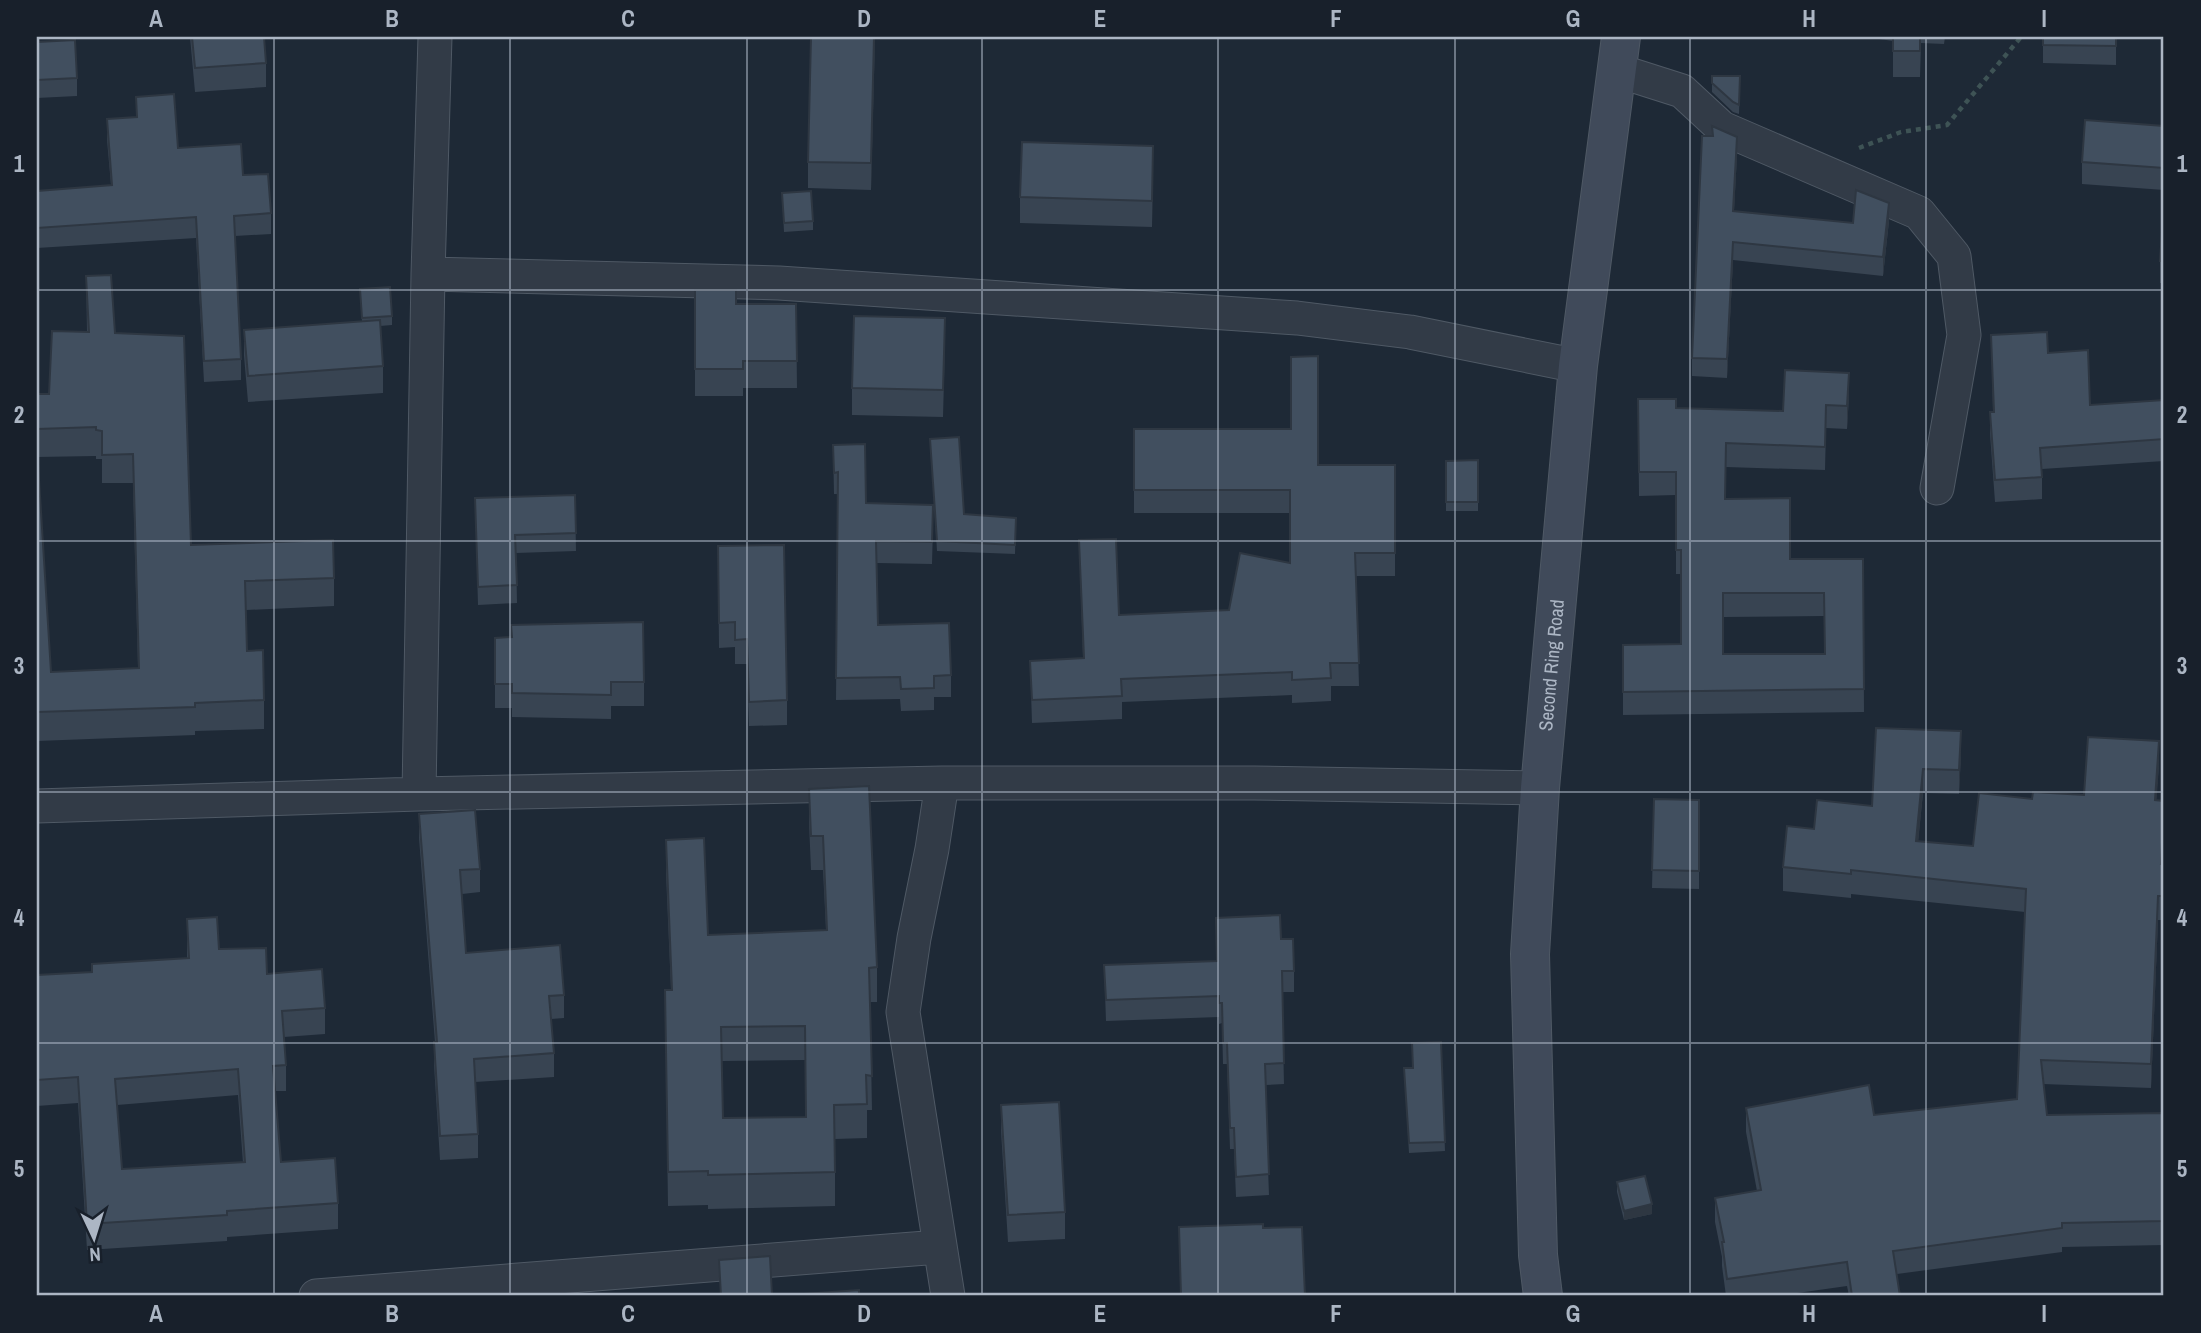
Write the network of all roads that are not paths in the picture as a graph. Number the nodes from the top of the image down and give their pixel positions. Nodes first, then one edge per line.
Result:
1 (435, 37) edge
2 (1618, 54) edge
3 (428, 274) junction
4 (1578, 366) junction
5 (1937, 488) dead end
6 (942, 783) junction
7 (1540, 789) junction
8 (419, 794) junction
9 (37, 806) edge
10 (939, 1247) junction
11 (316, 1296) edge
12 (948, 1296) edge
13 (1543, 1296) edge

1 - 3 street
2 - 4 street, Second Ring Road
2 - 5 street
3 - 4 street
3 - 8 street
4 - 7 street, Second Ring Road
6 - 7 street
6 - 8 street
6 - 10 street
7 - 13 street, Second Ring Road
8 - 9 street
10 - 11 street
10 - 12 street

